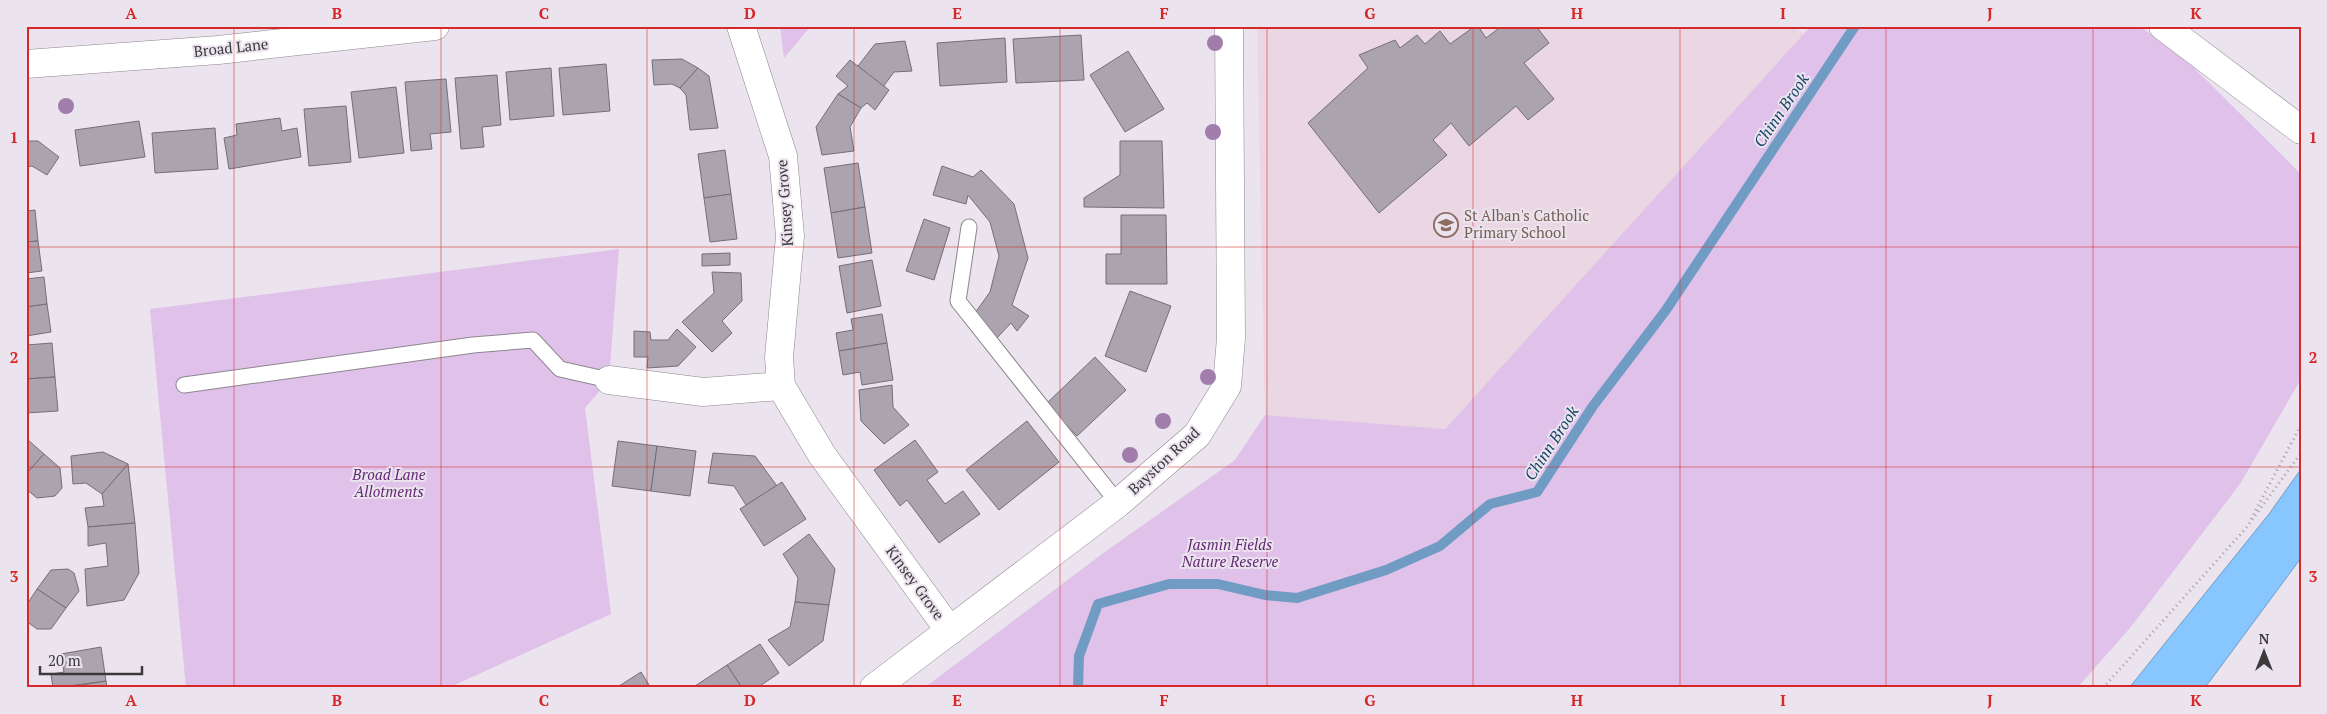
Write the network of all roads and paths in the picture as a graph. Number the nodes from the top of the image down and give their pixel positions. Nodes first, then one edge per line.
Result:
1 (435, 26) edge
2 (741, 26) edge
3 (1229, 26) edge
4 (2175, 29) edge
5 (26, 64) edge
6 (2301, 130) edge
7 (969, 228) dead end
8 (609, 380) joint
9 (184, 385) dead end
10 (781, 386) junction
11 (2301, 425) edge
12 (2301, 454) edge
13 (1118, 503) junction
14 (2246, 528) junction
15 (950, 631) junction
16 (874, 688) edge
17 (2103, 688) edge

1 - 5 main road, Broad Lane
2 - 10 main road, Kinsey Grove
3 - 13 main road, Bayston Road
4 - 6 main road
7 - 13 lane
8 - 9 lane
8 - 10 main road
10 - 15 main road, Kinsey Grove
11 - 14 path
12 - 14 path
13 - 15 main road, Bayston Road
14 - 17 path
15 - 16 main road, Bayston Road

